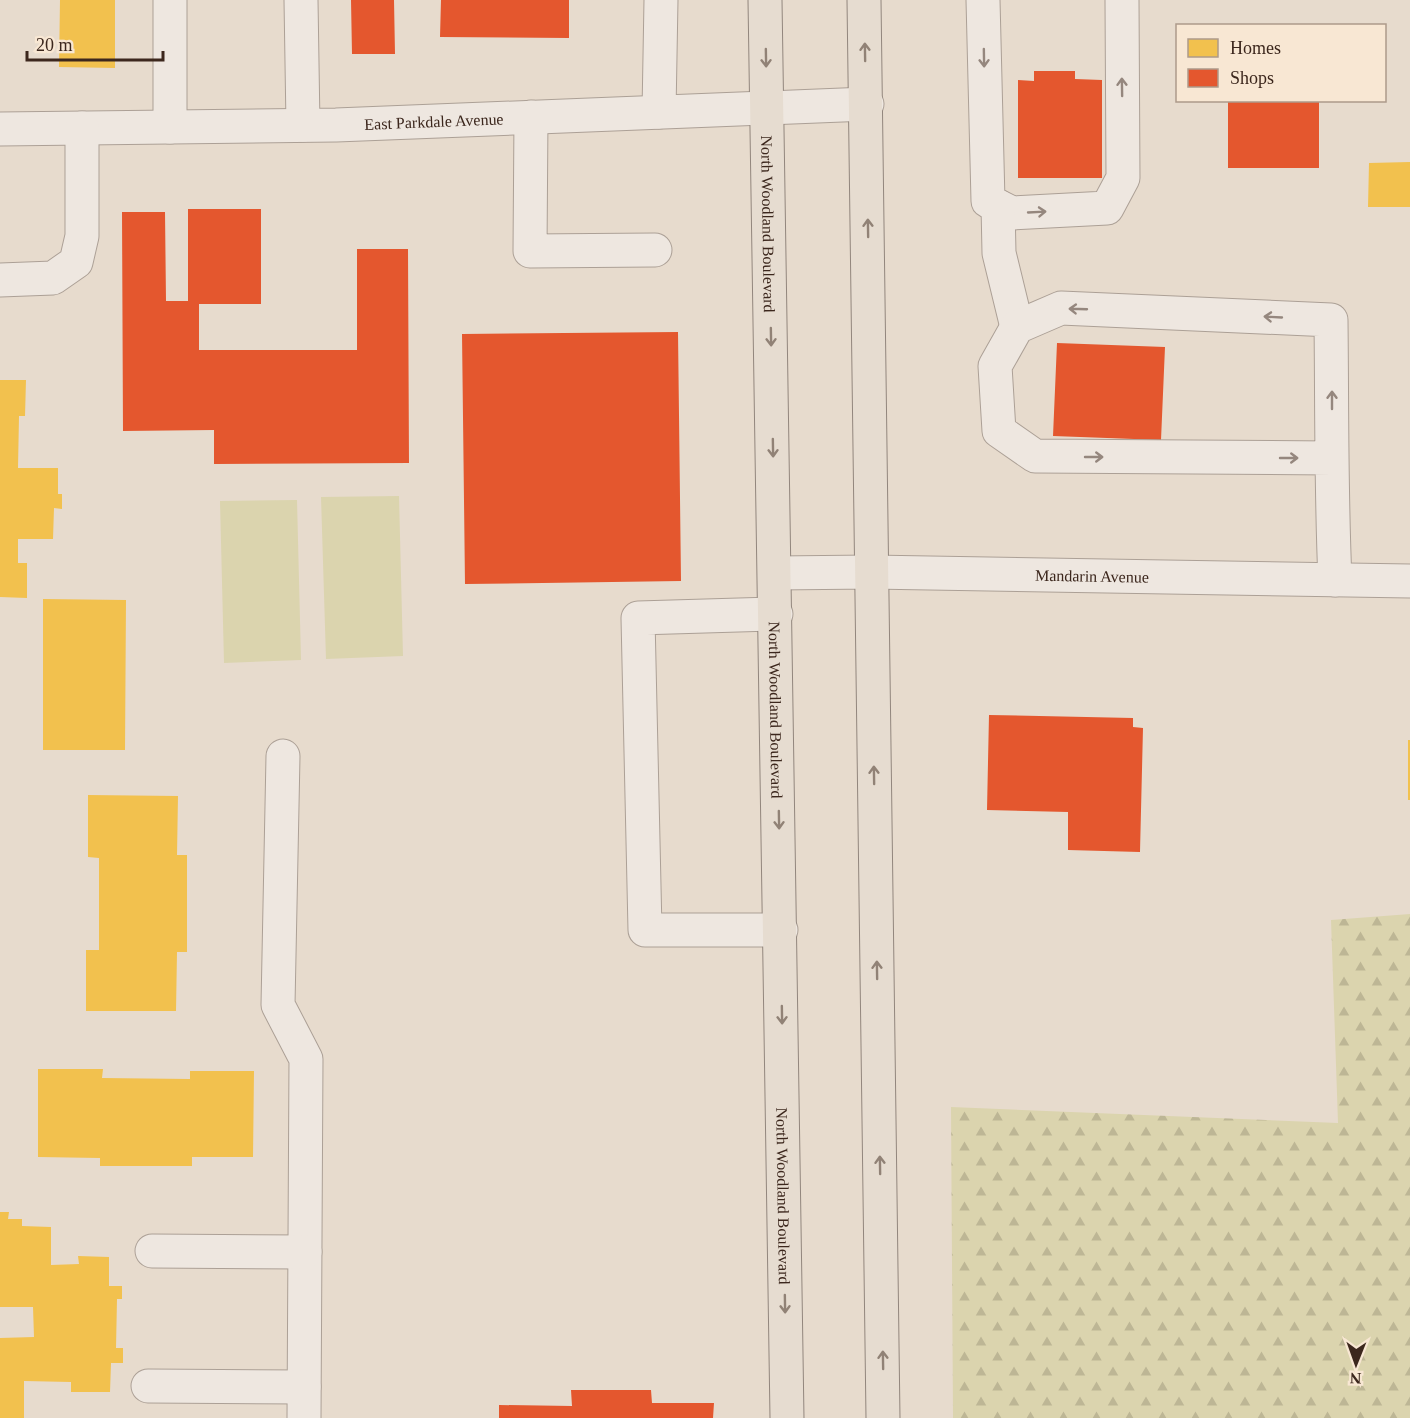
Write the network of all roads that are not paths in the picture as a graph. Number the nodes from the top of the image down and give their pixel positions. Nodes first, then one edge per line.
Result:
1 (170, 0) edge
2 (301, 0) edge
3 (661, 0) edge
4 (765, 0) edge
5 (864, 0) edge
6 (983, 0) edge
7 (1122, 0) edge
8 (867, 104) junction
9 (767, 108) junction
10 (659, 112) junction
11 (531, 117) junction
12 (303, 125) junction
13 (170, 127) junction
14 (82, 128) junction
15 (0, 129) edge
16 (998, 206) junction
17 (655, 250) dead end
18 (0, 280) edge
19 (1017, 327) junction
20 (1332, 458) junction
21 (871, 572) junction
22 (776, 573) junction
23 (1335, 580) junction
24 (1410, 581) edge
25 (776, 615) junction
26 (283, 756) dead end
27 (781, 930) junction
28 (152, 1251) dead end
29 (305, 1252) junction
30 (148, 1386) dead end
31 (304, 1402) edge
32 (787, 1418) edge
33 (883, 1418) edge

1 - 13 street
2 - 12 street
3 - 10 street
4 -> 9 main road, North Woodland Boulevard
8 -> 5 main road
6 -> 16 street
16 -> 7 street
8 - 9 street, East Parkdale Avenue
21 -> 8 main road
9 - 10 street, East Parkdale Avenue
9 -> 22 main road, North Woodland Boulevard
10 - 11 street, East Parkdale Avenue
11 - 12 street, East Parkdale Avenue
11 - 17 street
12 - 13 street, East Parkdale Avenue
13 - 14 street, East Parkdale Avenue
14 - 15 street, East Parkdale Avenue
14 - 18 street
16 - 19 street
19 -> 20 street
20 -> 19 street
20 - 23 street
21 - 22 street, Mandarin Avenue
21 - 23 street, Mandarin Avenue
33 -> 21 main road
22 - 25 main road, North Woodland Boulevard
23 - 24 street, Mandarin Avenue
25 -> 27 main road, North Woodland Boulevard
25 - 27 street
26 - 29 street
27 -> 32 main road, North Woodland Boulevard
28 - 29 street
29 - 31 street
30 - 31 street

